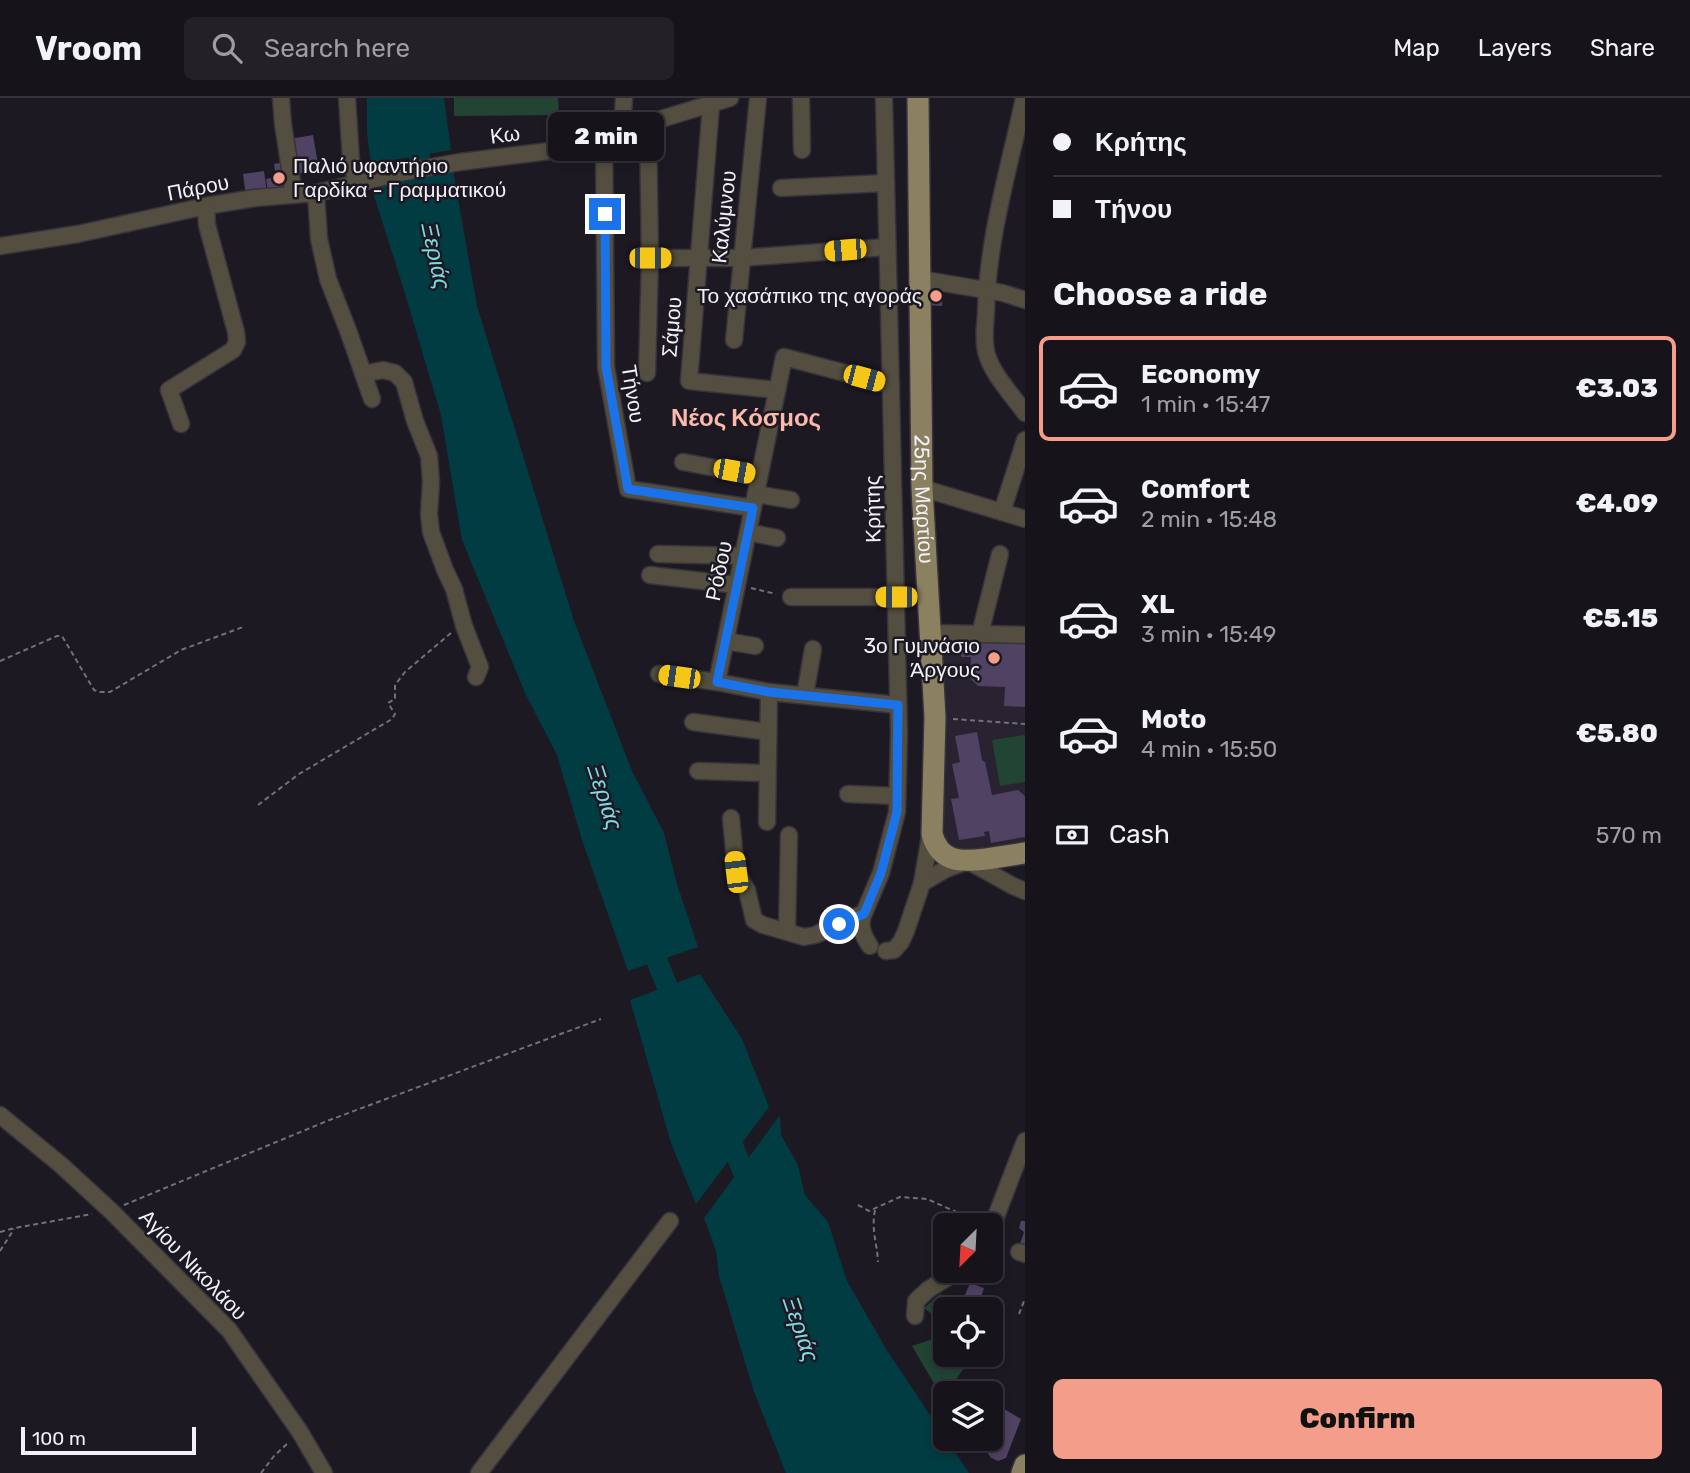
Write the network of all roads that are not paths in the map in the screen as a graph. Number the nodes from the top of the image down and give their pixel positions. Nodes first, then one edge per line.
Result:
1 (281, 98) edge
2 (347, 98) edge
3 (624, 98) edge
4 (676, 98) edge
5 (730, 98) edge
6 (758, 98) edge
7 (801, 98) edge
8 (884, 98) edge
9 (918, 98) edge
10 (1024, 98) edge
11 (711, 105) junction
12 (675, 115) junction
13 (648, 123) junction
14 (622, 129) junction
15 (604, 137) junction
16 (1020, 146) edge
17 (802, 150) dead end
18 (404, 172) joint
19 (357, 183) junction
20 (886, 183) junction
21 (781, 188) dead end
22 (316, 193) junction
23 (294, 195) junction
24 (206, 206) junction
25 (0, 246) edge
26 (887, 247) junction
27 (650, 258) junction
28 (699, 258) junction
29 (741, 258) junction
30 (920, 279) junction
31 (986, 289) junction
32 (1025, 300) edge
33 (734, 340) dead end
34 (648, 373) dead end
35 (363, 374) junction
36 (891, 385) junction
37 (777, 390) junction
38 (372, 399) dead end
39 (1025, 413) edge
40 (181, 424) dead end
41 (1025, 440) edge
42 (683, 462) dead end
43 (760, 476) junction
44 (922, 488) junction
45 (790, 500) dead end
46 (754, 501) junction
47 (1002, 512) junction
48 (1025, 519) edge
49 (748, 532) junction
50 (777, 538) dead end
51 (658, 554) dead end
52 (1000, 554) dead end
53 (743, 556) junction
54 (650, 575) dead end
55 (737, 586) junction
56 (791, 597) road end
57 (896, 597) junction
58 (931, 633) junction
59 (980, 634) junction
60 (1025, 635) edge
61 (726, 641) junction
62 (755, 646) dead end
63 (813, 649) dead end
64 (659, 674) dead end
65 (476, 677) dead end
66 (717, 682) junction
67 (769, 692) junction
68 (804, 695) junction
69 (898, 705) junction
70 (694, 722) dead end
71 (768, 732) junction
72 (698, 771) dead end
73 (767, 773) junction
74 (848, 794) dead end
75 (897, 796) junction
76 (731, 818) dead end
77 (766, 822) dead end
78 (931, 827) junction
79 (789, 835) dead end
80 (1025, 853) edge
81 (968, 861) junction
82 (922, 883) junction
83 (1025, 891) edge
84 (864, 914) junction
85 (787, 931) junction
86 (0, 1115) edge
87 (1025, 1141) edge
88 (997, 1213) edge
89 (670, 1221) dead end
90 (939, 1283) edge
91 (915, 1316) dead end
92 (1025, 1465) edge
93 (324, 1473) edge
94 (479, 1473) edge
95 (1022, 1473) edge

1 - 23 street
2 - 19 street
3 - 14 street
4 - 12 street
5 - 11 street, Κω
6 - 29 street, Καλύμνου
7 - 17 street
8 - 20 street, Κρήτης
9 - 30 main road, 25ης Μαρτίου
10 - 16 street
11 - 12 street, Κω
11 - 28 street, Σάμου
12 - 13 street, Κω
13 - 14 street, Κω
13 - 27 street
14 - 15 street, Κω
15 - 18 street, Κω
15 - 46 street, Τήνου
16 - 31 street
18 - 19 street, Πάρου
19 - 22 street, Πάρου
20 - 21 street
20 - 26 street, Κρήτης
22 - 23 street, Πάρου
22 - 35 street
23 - 24 street, Πάρου
24 - 25 street, Πάρου
24 - 40 street
26 - 29 street
26 - 36 street, Κρήτης
27 - 28 street
27 - 34 street
28 - 29 street
28 - 37 street, Σάμου
29 - 33 street, Καλύμνου
30 - 31 street
30 - 44 main road, 25ης Μαρτίου
31 - 32 street
31 - 39 street
35 - 38 street
35 - 65 street
36 - 37 street, Ρόδου
36 - 57 street, Κρήτης
37 - 43 street, Ρόδου
41 - 47 street
42 - 43 street
43 - 46 street, Ρόδου
44 - 47 street
44 - 58 main road, 25ης Μαρτίου
45 - 46 street
46 - 49 street, Ρόδου
47 - 48 street
49 - 50 street
49 - 53 street, Ρόδου
51 - 53 street
52 - 59 street
53 - 55 street, Ρόδου
54 - 55 street
55 - 61 street, Ρόδου
56 - 57 street
57 - 69 street, Κρήτης
58 - 59 street
58 - 78 main road, 25ης Μαρτίου
59 - 60 street
61 - 62 street
61 - 66 street, Ρόδου
63 - 68 street
64 - 66 street
66 - 67 street
67 - 68 street
67 - 71 street
68 - 69 street
69 - 75 street, Κρήτης
70 - 71 street
71 - 73 street
72 - 73 street
73 - 77 street
74 - 75 street
75 - 84 street, Κρήτης
76 - 85 street
78 - 81 main road
78 - 82 street
79 - 85 street
80 - 81 main road
81 - 82 street
81 - 83 street
82 - 84 street
84 - 85 street
86 - 93 street, Αγίου Νικολάου
87 - 88 street
89 - 94 street
90 - 91 street
92 - 95 main road

